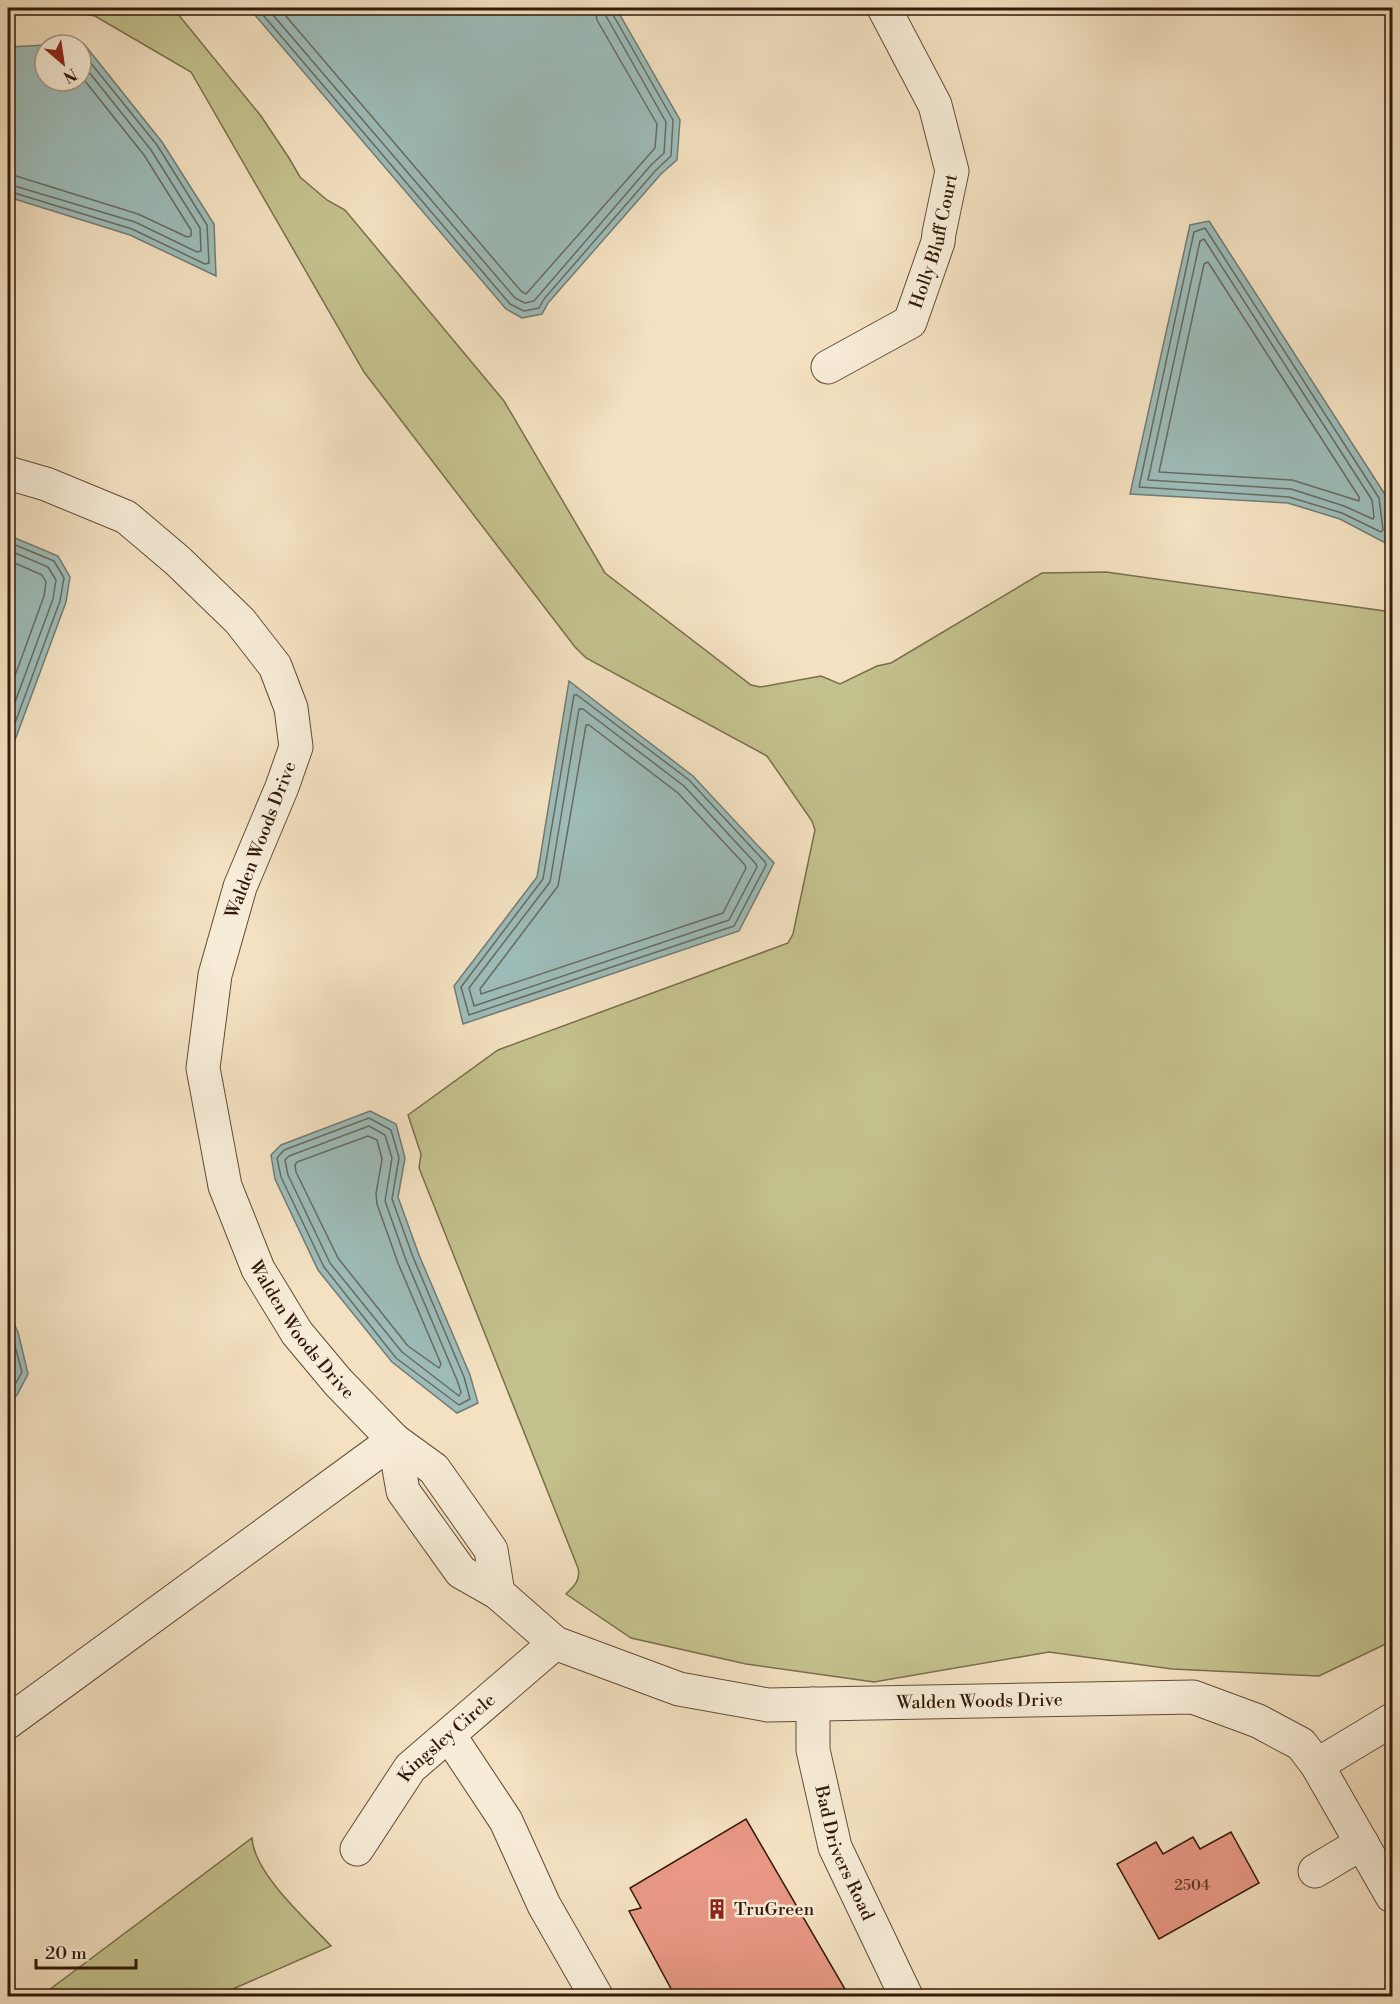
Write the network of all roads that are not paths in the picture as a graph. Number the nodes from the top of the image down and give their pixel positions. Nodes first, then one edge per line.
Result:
1 (884, 8) edge
2 (828, 367) dead end
3 (8, 473) edge
4 (394, 1440) junction
5 (555, 1643) junction
6 (813, 1704) junction
7 (1392, 1720) edge
8 (8, 1722) edge
9 (448, 1735) junction
10 (1317, 1765) junction
11 (1362, 1843) junction
12 (357, 1849) dead end
13 (1315, 1871) dead end
14 (1392, 1896) edge
15 (596, 1996) edge
16 (906, 1996) edge

1 - 2 street, Holly Bluff Court
3 - 4 street, Walden Woods Drive
4 - 5 street, Walden Woods Drive
4 - 8 street
5 - 6 street, Walden Woods Drive
5 - 9 street, Kingsley Circle
6 - 10 street, Walden Woods Drive
6 - 16 street, Bad Drivers Road
7 - 10 street
9 - 12 street, Kingsley Circle
9 - 15 street
10 - 11 street, Walden Woods Drive
11 - 13 street
11 - 14 street, Walden Woods Drive

